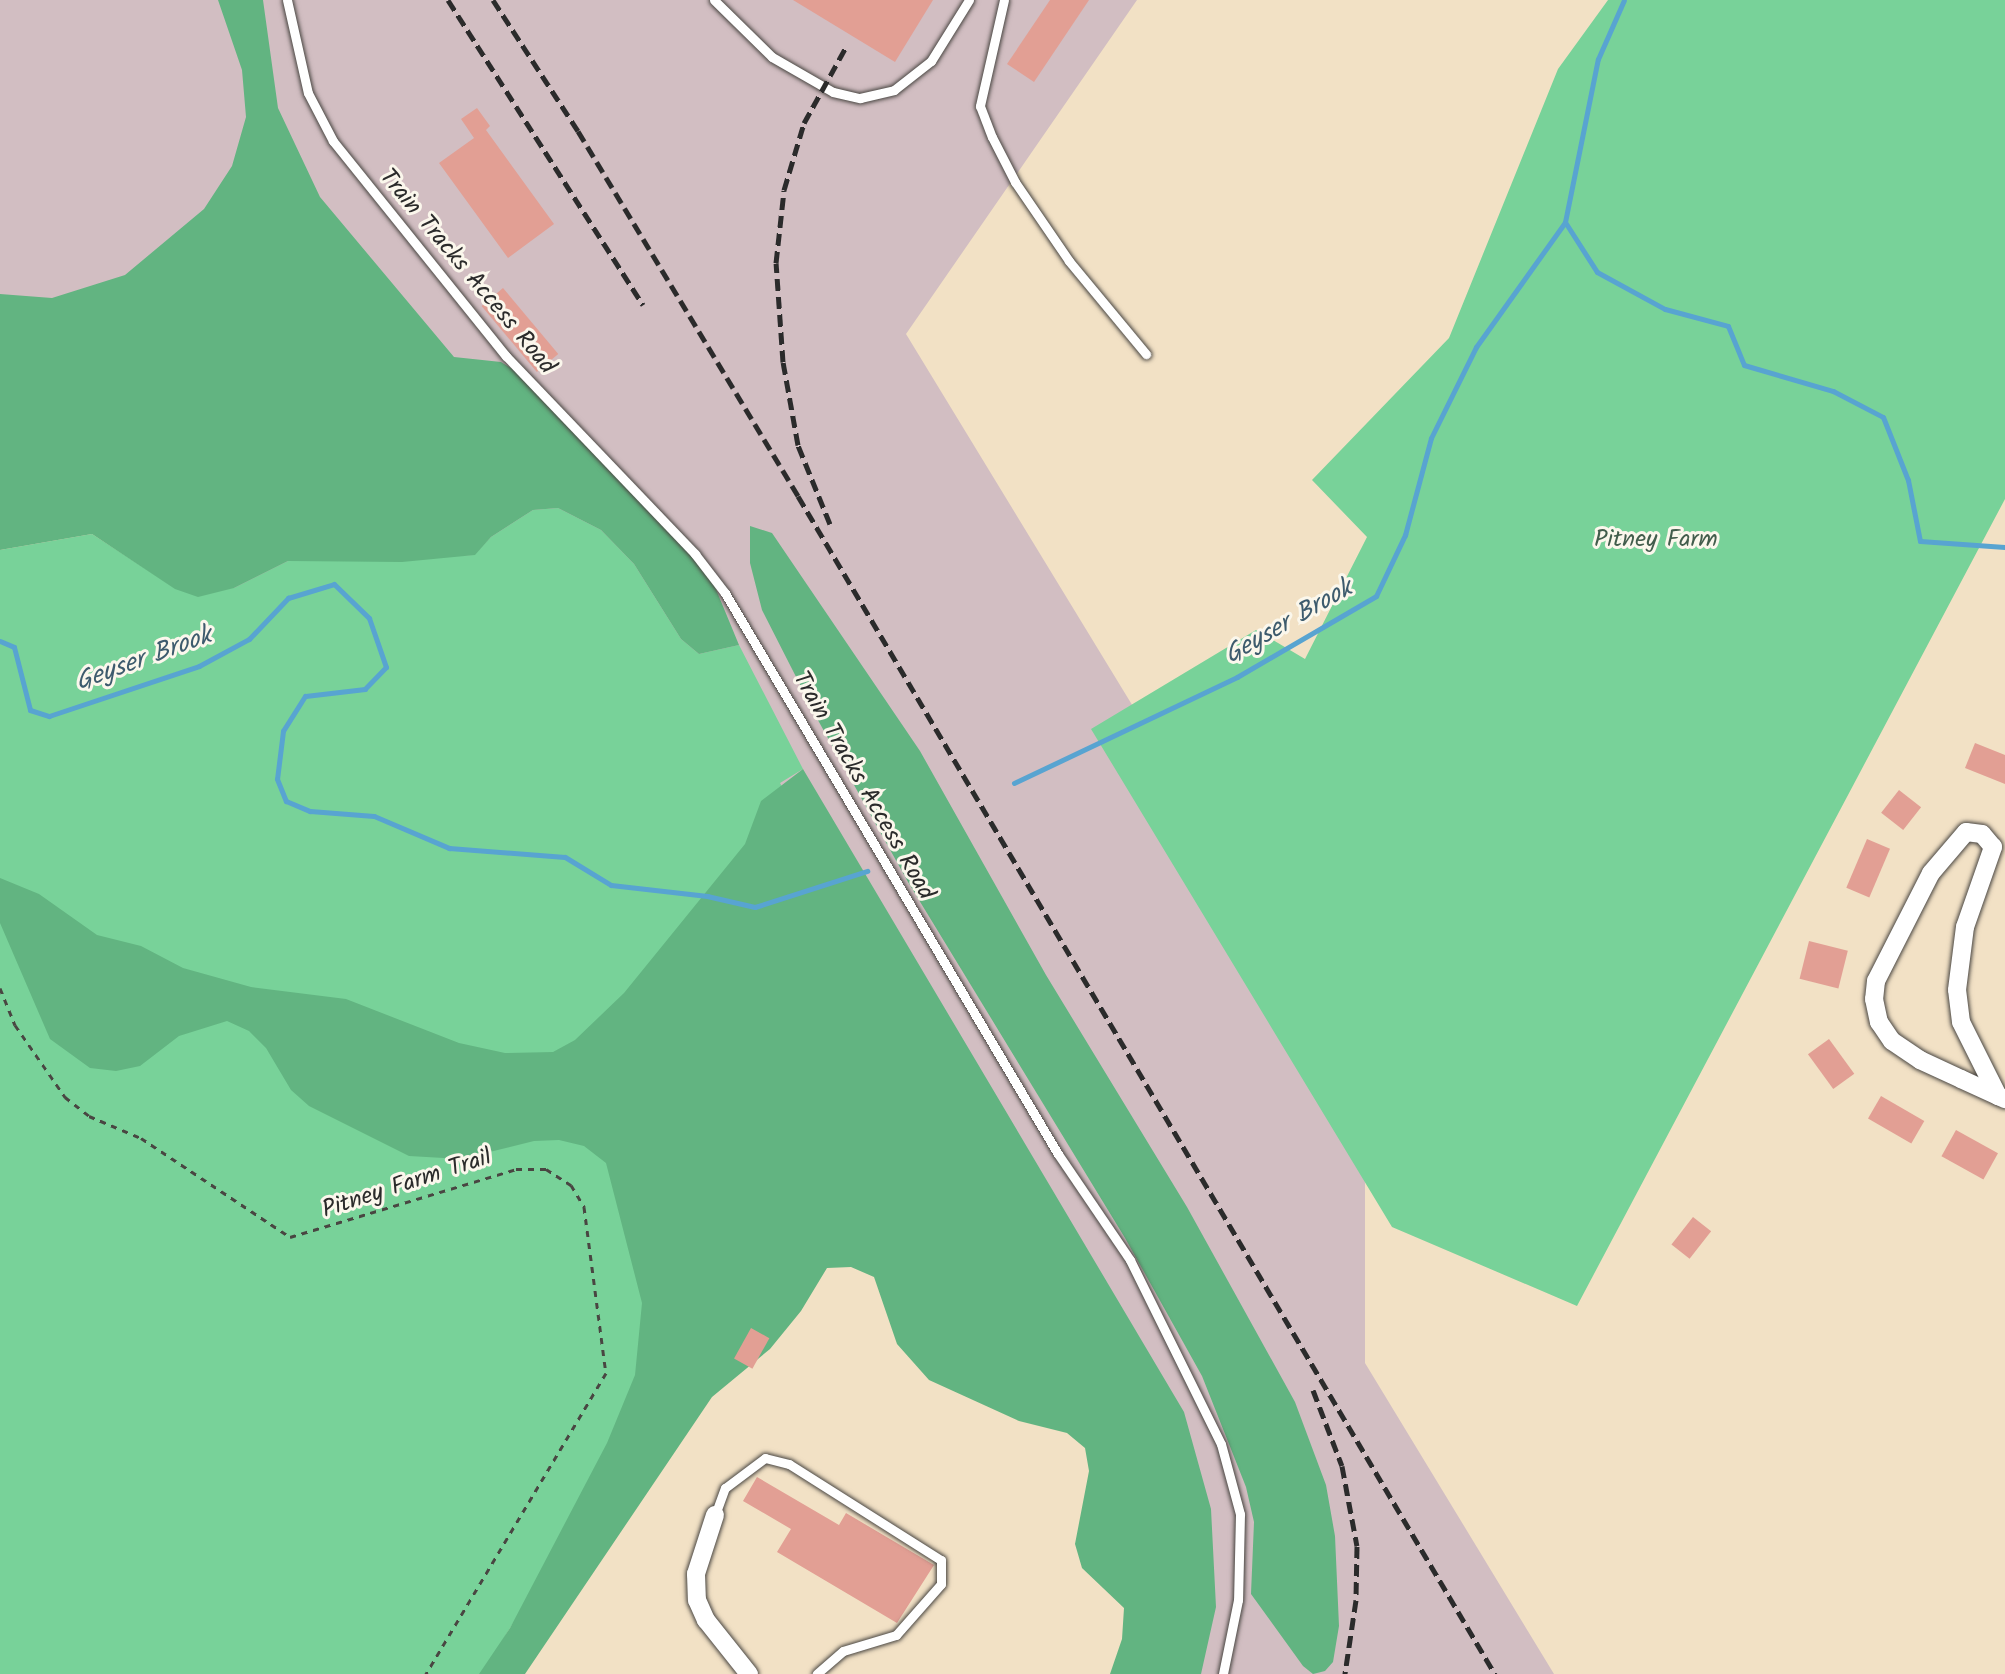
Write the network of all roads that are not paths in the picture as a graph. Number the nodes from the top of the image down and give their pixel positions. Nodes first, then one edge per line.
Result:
1 (287, 0) edge
2 (714, 0) edge
3 (969, 0) edge
4 (1004, 0) edge
5 (1146, 354) dead end
6 (2002, 1098) edge
7 (715, 1515) joint
8 (749, 1674) edge
9 (817, 1674) edge
10 (1223, 1674) edge

1 - 10 lane, Train Tracks Access Road
2 - 3 lane
4 - 5 lane
6 - 6 street
7 - 8 street
7 - 9 lane

